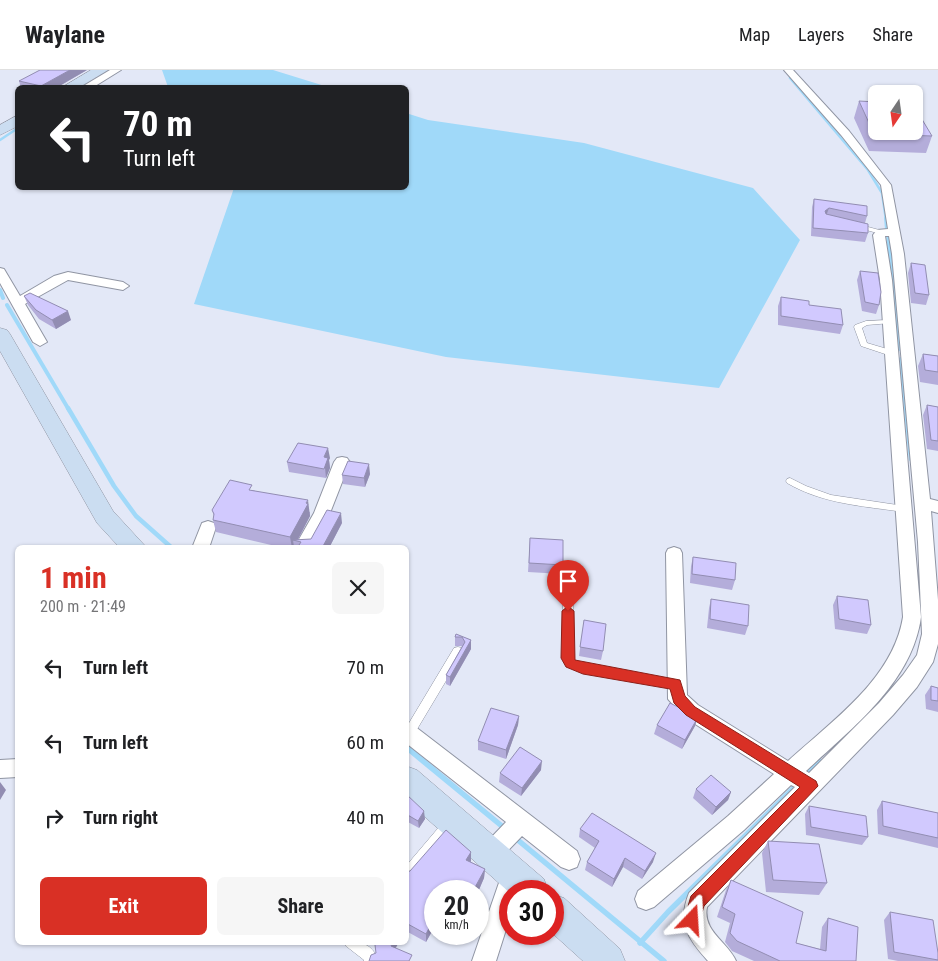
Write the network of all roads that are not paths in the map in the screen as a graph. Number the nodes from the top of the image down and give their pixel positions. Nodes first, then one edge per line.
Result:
1 (101, 70) edge
2 (117, 70) edge
3 (788, 70) edge
4 (73, 85) edge
5 (90, 85) edge
6 (15, 122) edge
7 (0, 131) edge
8 (853, 225) edge
9 (887, 232) junction
10 (0, 272) edge
11 (124, 286) dead end
12 (16, 301) junction
13 (0, 303) edge
14 (889, 322) junction
15 (0, 334) edge
16 (40, 342) dead end
17 (907, 357) junction
18 (342, 462) dead end
19 (790, 481) dead end
20 (921, 503) junction
21 (938, 507) edge
22 (904, 509) junction
23 (208, 527) dead end
24 (132, 545) edge
25 (201, 545) edge
26 (304, 545) edge
27 (674, 553) dead end
28 (568, 591) dead end
29 (458, 651) edge
30 (676, 684) junction
31 (409, 730) edge
32 (409, 733) edge
33 (15, 768) edge
34 (0, 769) edge
35 (789, 773) junction
36 (409, 783) edge
37 (811, 786) junction
38 (452, 820) junction
39 (521, 822) junction
40 (491, 853) junction
41 (569, 859) dead end
42 (409, 871) edge
43 (520, 880) edge
44 (646, 899) dead end
45 (564, 921) edge
46 (499, 931) edge
47 (354, 945) edge
48 (370, 961) edge
49 (484, 961) edge
50 (608, 961) edge
51 (724, 961) edge

1 - 4 street
2 - 5 street
3 - 9 street
6 - 7 street
8 - 9 lane
9 - 14 street
9 - 17 street
10 - 12 street
11 - 12 street
12 - 13 street
12 - 16 street
14 - 17 street
14 - 17 lane
15 - 24 street
17 - 20 street
17 - 22 street
18 - 26 street
19 - 22 lane
20 - 21 street
20 - 37 street
22 - 35 street
23 - 25 street
27 - 30 street
28 - 30 lane
29 - 31 lane
30 - 35 street
32 - 39 street
33 - 34 street
35 - 37 street
35 - 44 street
36 - 38 street
37 - 51 street
38 - 40 street
38 - 42 lane
39 - 40 street
39 - 41 street
40 - 43 street
45 - 50 street
46 - 49 street
47 - 48 lane

